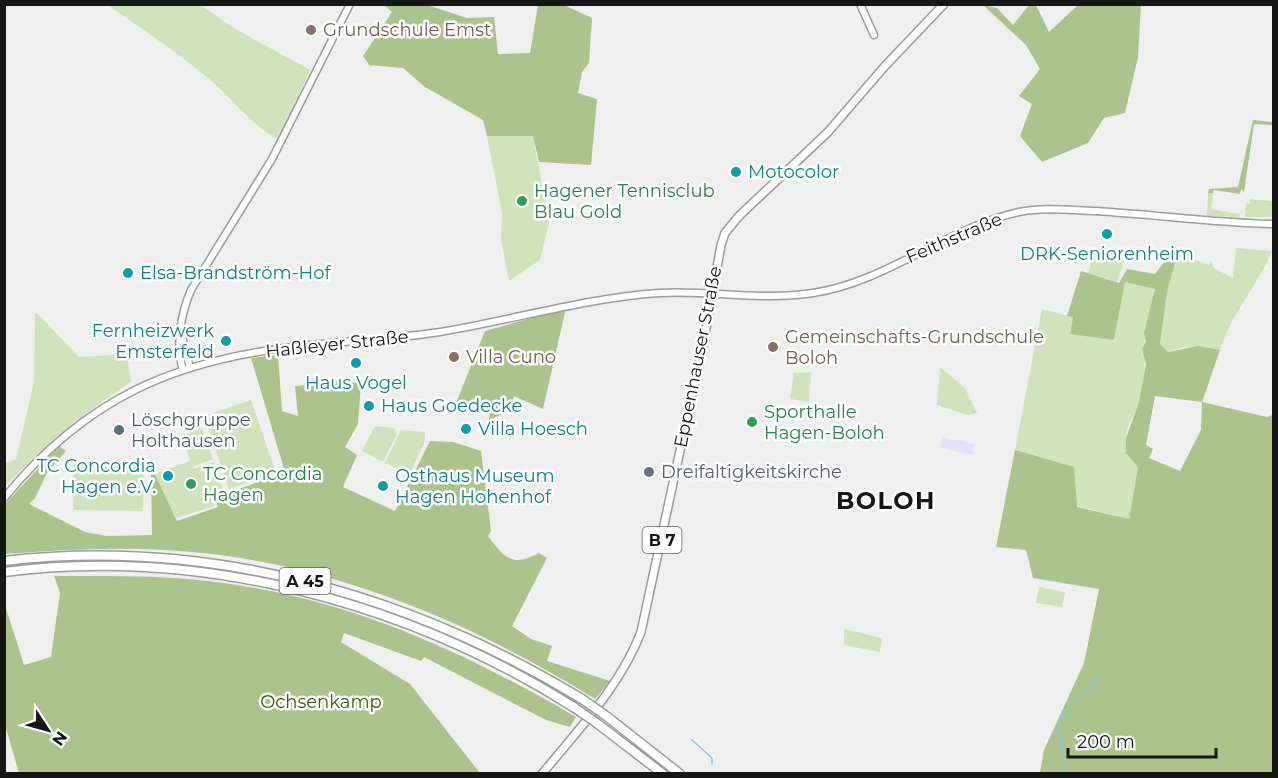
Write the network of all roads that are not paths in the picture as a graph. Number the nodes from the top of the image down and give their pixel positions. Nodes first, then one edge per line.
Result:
1 (350, 4) edge
2 (860, 4) edge
3 (944, 4) edge
4 (874, 35) dead end
5 (1274, 224) edge
6 (712, 292) junction
7 (186, 369) junction
8 (6, 496) edge
9 (4, 561) edge
10 (4, 572) edge
11 (542, 774) edge
12 (663, 774) edge
13 (680, 774) edge

1 - 7 main road
2 - 4 main road
3 - 6 main road, Eppenhauser Straße / B 7
5 - 6 main road, Feithstraße
6 - 7 main road, Haßleyer Straße
6 - 11 main road, Eppenhauser Straße / B 7
7 - 8 main road, Haßleyer Straße
9 - 13 highway, A 45, bridge
10 - 12 highway, A 45, bridge

